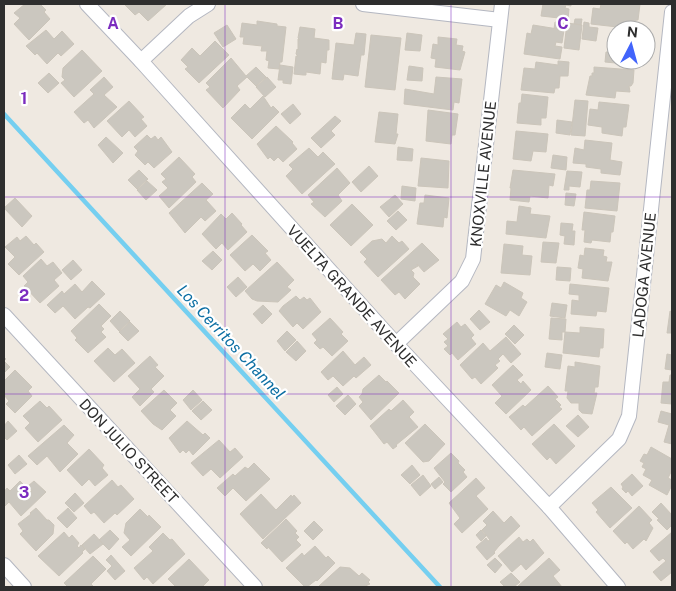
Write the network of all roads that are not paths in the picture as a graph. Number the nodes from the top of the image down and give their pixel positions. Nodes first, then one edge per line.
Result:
1 (87, 4) edge
2 (208, 4) edge
3 (362, 4) edge
4 (502, 4) edge
5 (672, 12) edge
6 (500, 20) junction
7 (141, 60) junction
8 (4, 315) edge
9 (396, 344) junction
10 (550, 507) junction
11 (4, 565) edge
12 (24, 587) edge
13 (255, 587) edge
14 (618, 587) edge

1 - 7 street, VUELTA GRANDE AVENUE
2 - 7 street
3 - 6 street
4 - 6 street, KNOXVILLE AVENUE
5 - 10 street, LADOGA AVENUE
6 - 9 street, KNOXVILLE AVENUE
7 - 9 street, VUELTA GRANDE AVENUE
8 - 13 street, DON JULIO STREET
9 - 10 street, VUELTA GRANDE AVENUE
10 - 14 street, VUELTA GRANDE AVENUE
11 - 12 street

